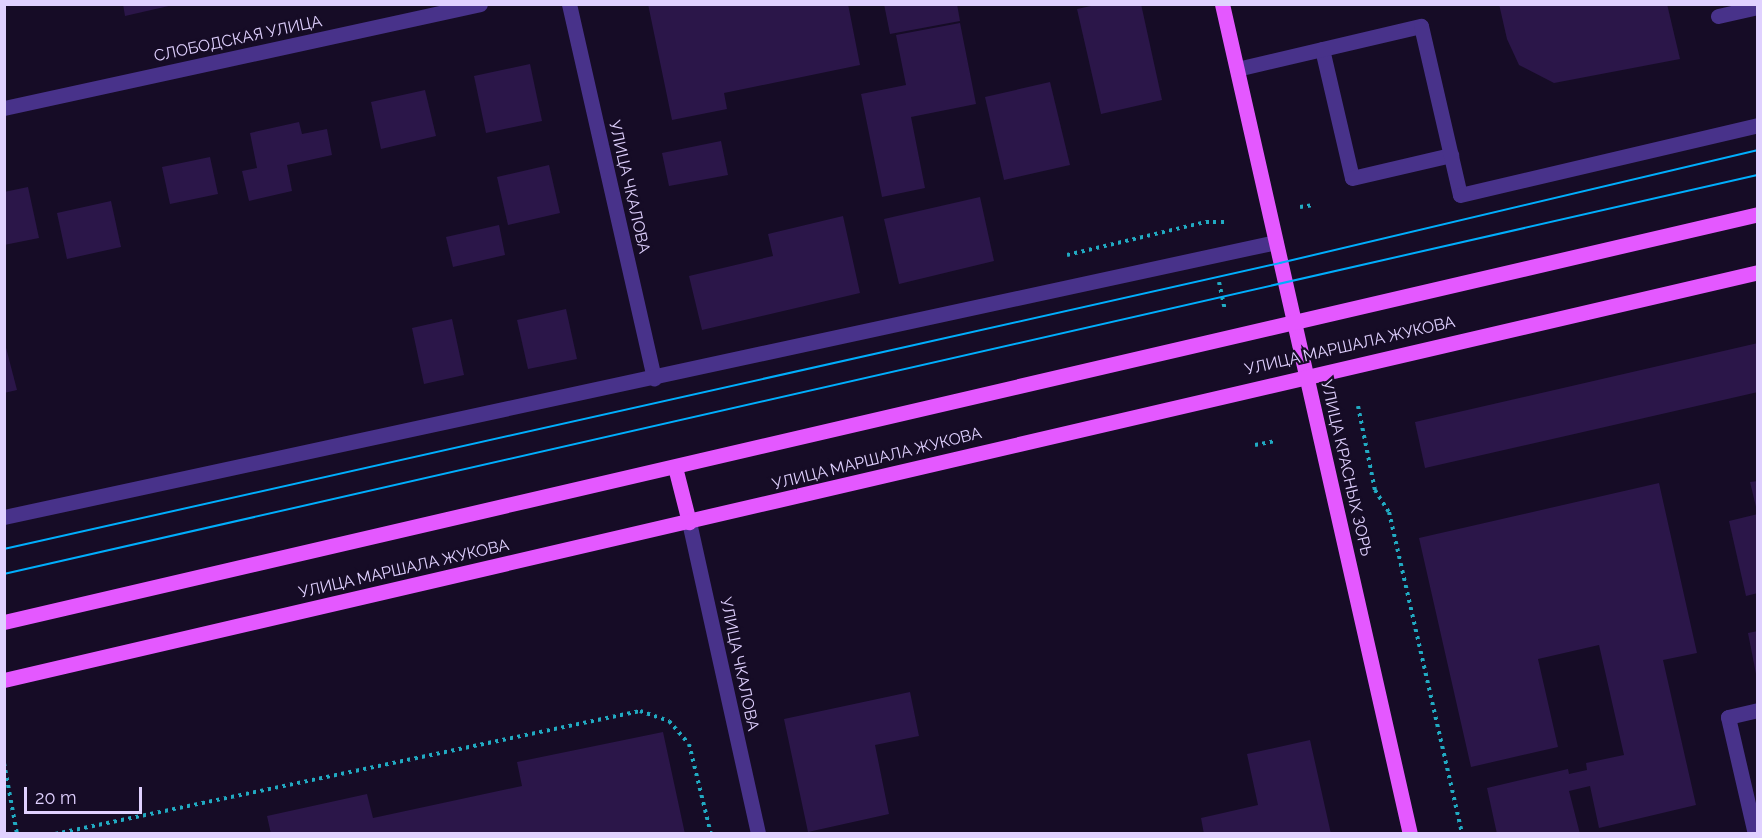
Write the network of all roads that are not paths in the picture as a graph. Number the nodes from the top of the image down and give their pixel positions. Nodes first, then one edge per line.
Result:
1 (480, 4) edge
2 (569, 4) edge
3 (1222, 4) edge
4 (1758, 7) edge
5 (1718, 16) dead end
6 (1322, 49) junction
7 (1237, 69) junction
8 (4, 108) edge
9 (1758, 125) edge
10 (1451, 154) junction
11 (1758, 214) edge
12 (1276, 242) junction
13 (1758, 272) edge
14 (1295, 324) junction
15 (1306, 374) junction
16 (654, 378) junction
17 (675, 467) junction
18 (4, 518) edge
19 (689, 522) junction
20 (4, 622) edge
21 (4, 680) edge
22 (1758, 710) edge
23 (758, 834) edge
24 (1410, 834) edge
25 (1755, 834) edge

1 - 8 street, СЛОБОДСКАЯ УЛИЦА
2 - 16 street, УЛИЦА ЧКАЛОВА
3 - 7 main road, УЛИЦА КРАСНЫХ ЗОРЬ
4 - 5 street
6 - 7 street
6 - 10 street
6 - 10 street
7 - 12 main road, УЛИЦА КРАСНЫХ ЗОРЬ
9 - 10 street
11 - 14 main road, УЛИЦА МАРШАЛА ЖУКОВА
12 - 14 main road, УЛИЦА КРАСНЫХ ЗОРЬ
12 - 16 street
13 - 15 main road, УЛИЦА МАРШАЛА ЖУКОВА
14 - 15 main road, УЛИЦА КРАСНЫХ ЗОРЬ
14 - 17 main road, УЛИЦА МАРШАЛА ЖУКОВА
15 - 19 main road, УЛИЦА МАРШАЛА ЖУКОВА
15 - 24 main road, УЛИЦА КРАСНЫХ ЗОРЬ
16 - 18 street
17 - 19 main road, УЛИЦА ЧКАЛОВА
17 - 20 main road, УЛИЦА МАРШАЛА ЖУКОВА
19 - 21 main road, УЛИЦА МАРШАЛА ЖУКОВА
19 - 23 street, УЛИЦА ЧКАЛОВА
22 - 25 street

